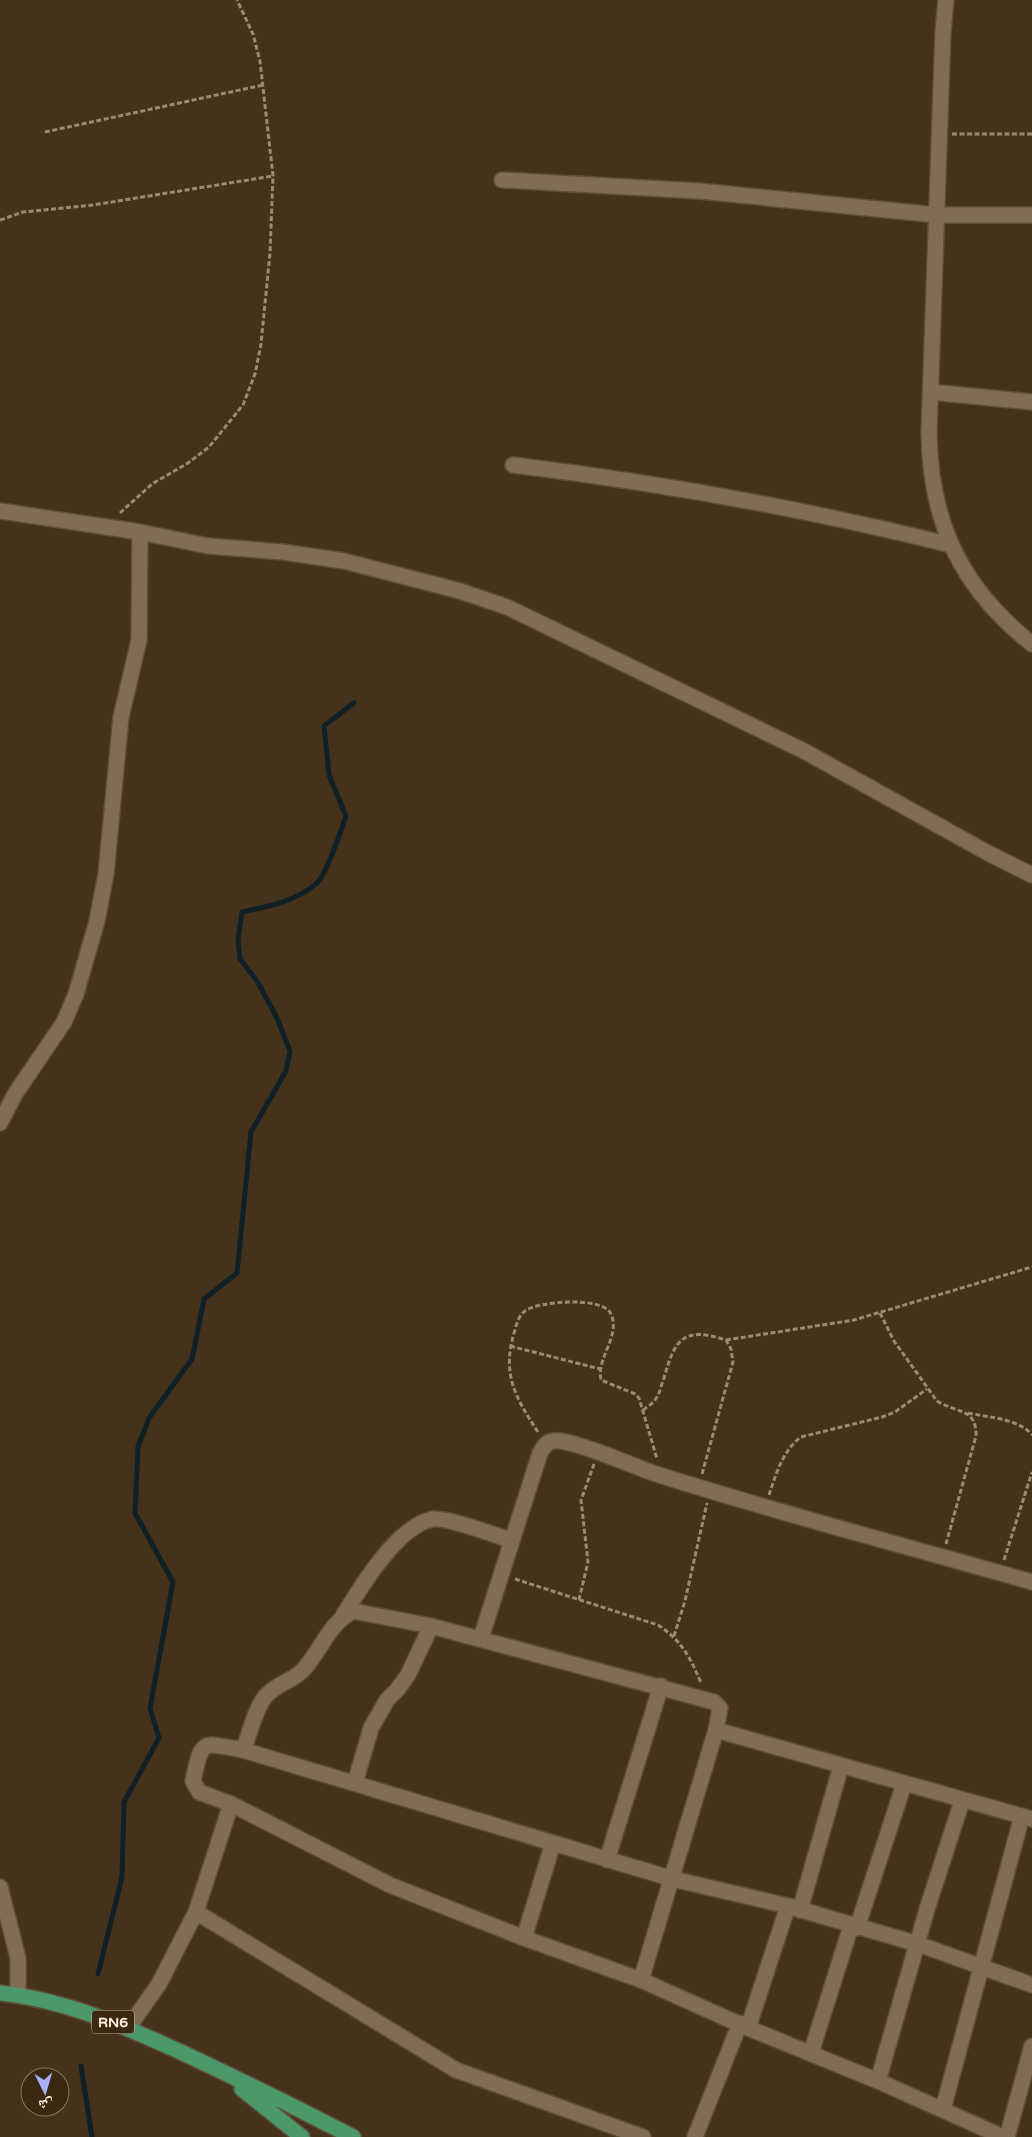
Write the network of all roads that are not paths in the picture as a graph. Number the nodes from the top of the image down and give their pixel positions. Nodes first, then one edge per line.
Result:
1 (946, 0) edge
2 (502, 180) dead end
3 (937, 215) junction
4 (1032, 215) edge
5 (931, 392) junction
6 (1032, 402) edge
7 (513, 465) dead end
8 (0, 511) edge
9 (140, 532) junction
10 (950, 545) junction
11 (1032, 644) edge
12 (1032, 875) edge
13 (0, 1123) edge
14 (510, 1540) junction
15 (1032, 1582) edge
16 (343, 1616) junction
17 (431, 1626) junction
18 (481, 1638) junction
19 (661, 1686) junction
20 (716, 1730) junction
21 (243, 1750) junction
22 (841, 1766) junction
23 (355, 1783) junction
24 (904, 1784) junction
25 (962, 1801) junction
26 (231, 1804) junction
27 (1027, 1818) edge
28 (552, 1843) junction
29 (607, 1860) junction
30 (673, 1879) junction
31 (0, 1887) edge
32 (794, 1908) junction
33 (196, 1912) junction
34 (854, 1927) junction
35 (524, 1938) junction
36 (918, 1944) junction
37 (982, 1966) junction
38 (641, 1980) junction
39 (1032, 1985) edge
40 (0, 1994) edge
41 (18, 1995) junction
42 (744, 2026) junction
43 (128, 2028) junction
44 (1032, 2046) edge
45 (811, 2054) junction
46 (219, 2070) junction
47 (878, 2081) junction
48 (943, 2109) junction
49 (302, 2137) edge
50 (353, 2137) edge
51 (642, 2137) edge
52 (695, 2137) edge
53 (1005, 2137) edge

1 - 3 street
2 - 3 street
3 - 4 street
3 - 5 street
5 - 6 street
5 - 10 street
7 - 10 street
8 - 9 street
9 - 12 street
9 - 13 street
10 - 11 street
14 - 15 street
14 - 16 street
14 - 18 street
16 - 17 street
16 - 21 street
17 - 18 street
17 - 23 street
18 - 19 street
19 - 20 street
19 - 29 street
20 - 22 street
20 - 30 street
21 - 23 street
21 - 26 street
22 - 24 street
22 - 32 street
23 - 28 street
24 - 25 street
24 - 34 street
25 - 27 street
25 - 36 street
26 - 33 street
26 - 35 street
27 - 37 street
28 - 29 street
28 - 35 street
29 - 30 street
30 - 32 street
30 - 38 street
31 - 41 street
32 - 34 street
32 - 42 street
33 - 43 street
33 - 51 street
34 - 36 street
34 - 45 street
35 - 38 street
36 - 37 street
36 - 47 street
37 - 39 street
37 - 48 street
38 - 42 street
40 - 41 main road, RN6
41 - 43 main road, RN6
42 - 45 street
42 - 52 street
43 - 46 main road, RN6
44 - 53 street
45 - 47 street
46 - 49 main road, RN6
46 - 50 main road, RN6
47 - 48 street
48 - 53 street

